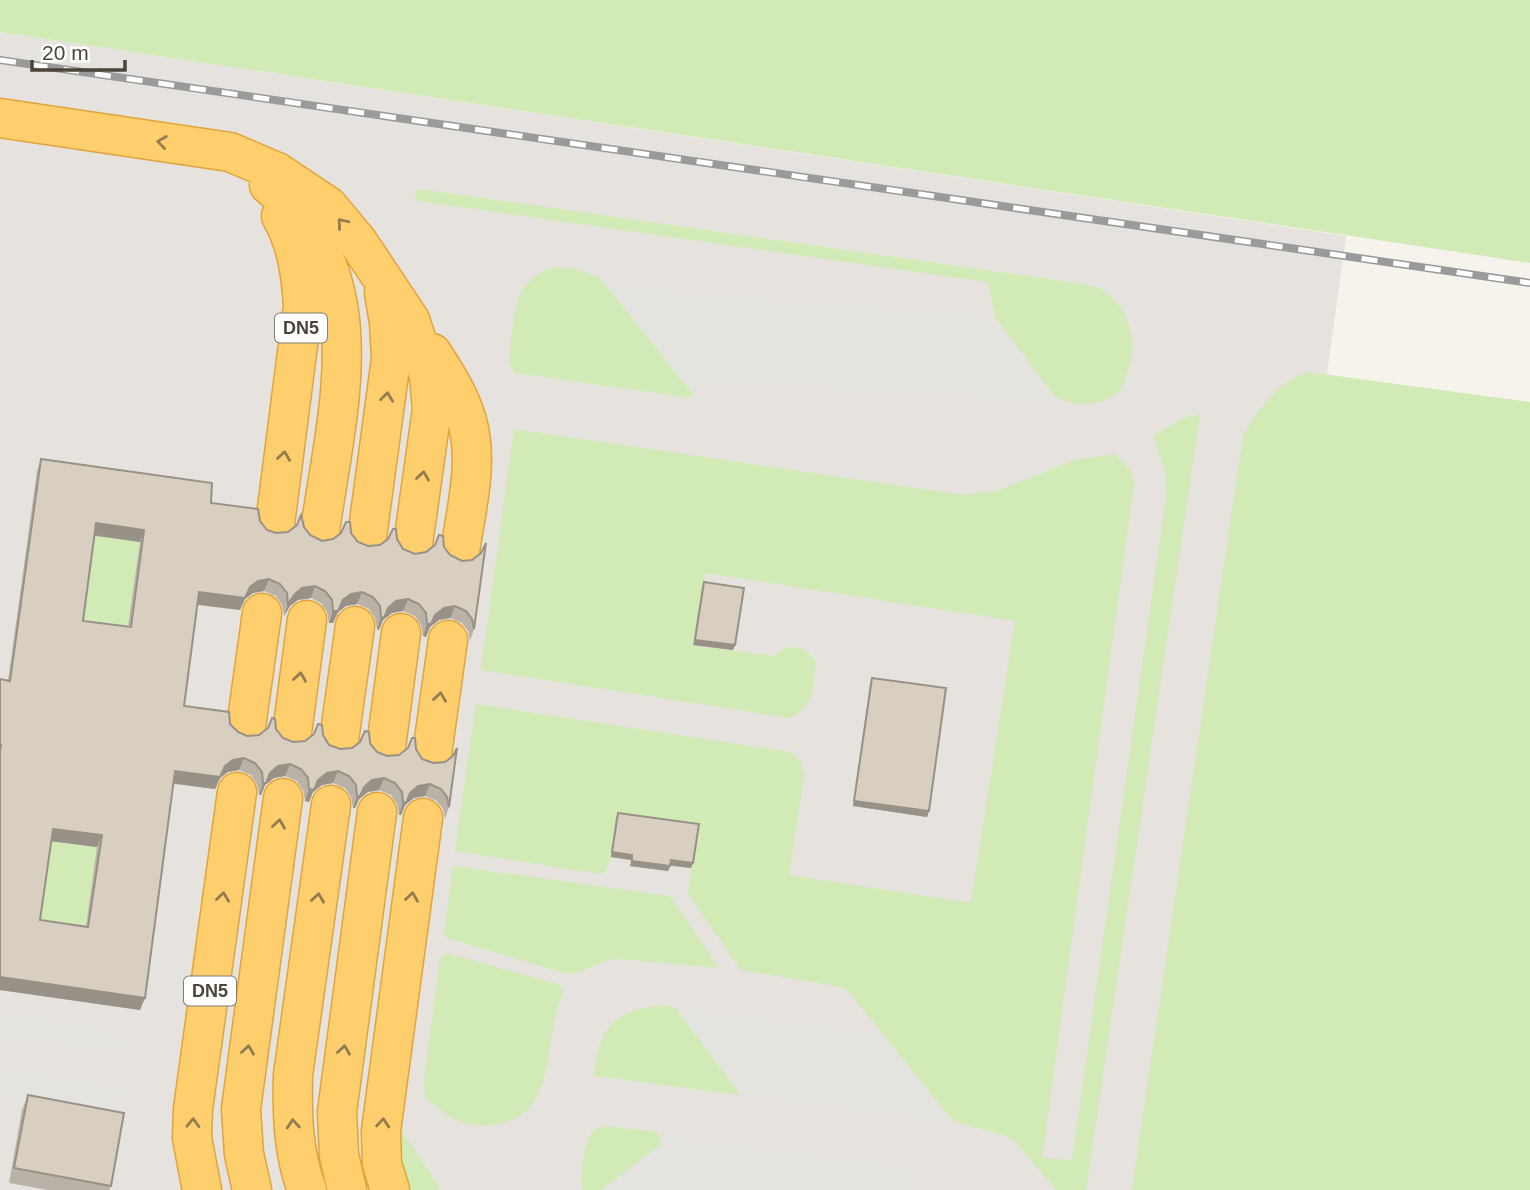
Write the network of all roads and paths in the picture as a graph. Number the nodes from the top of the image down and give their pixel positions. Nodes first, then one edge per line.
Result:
1 (0, 118) edge
2 (230, 152) junction
3 (381, 279) junction
4 (410, 320) junction
5 (275, 524) dead end
6 (320, 531) dead end
7 (367, 537) dead end
8 (414, 544) dead end
9 (460, 551) dead end
10 (262, 613) dead end
11 (307, 620) dead end
12 (355, 626) dead end
13 (401, 633) dead end
14 (448, 640) dead end
15 (246, 727) dead end
16 (292, 733) dead end
17 (339, 740) dead end
18 (386, 747) dead end
19 (432, 754) dead end
20 (237, 792) dead end
21 (283, 798) dead end
22 (331, 805) dead end
23 (377, 812) dead end
24 (424, 818) dead end
25 (202, 1190) edge
26 (252, 1190) edge
27 (307, 1190) edge
28 (347, 1190) edge
29 (390, 1190) edge

2 -> 1 highway
3 -> 2 highway
5 -> 2 highway, DN5
2 - 6 highway, DN5
3 - 4 highway
7 -> 3 highway
8 -> 4 highway
4 - 9 highway
10 - 15 highway
16 -> 11 highway
12 - 17 highway
13 - 18 highway
19 -> 14 highway
25 -> 20 highway, DN5
26 -> 21 highway, DN5
27 -> 22 highway
28 -> 23 highway
29 -> 24 highway

